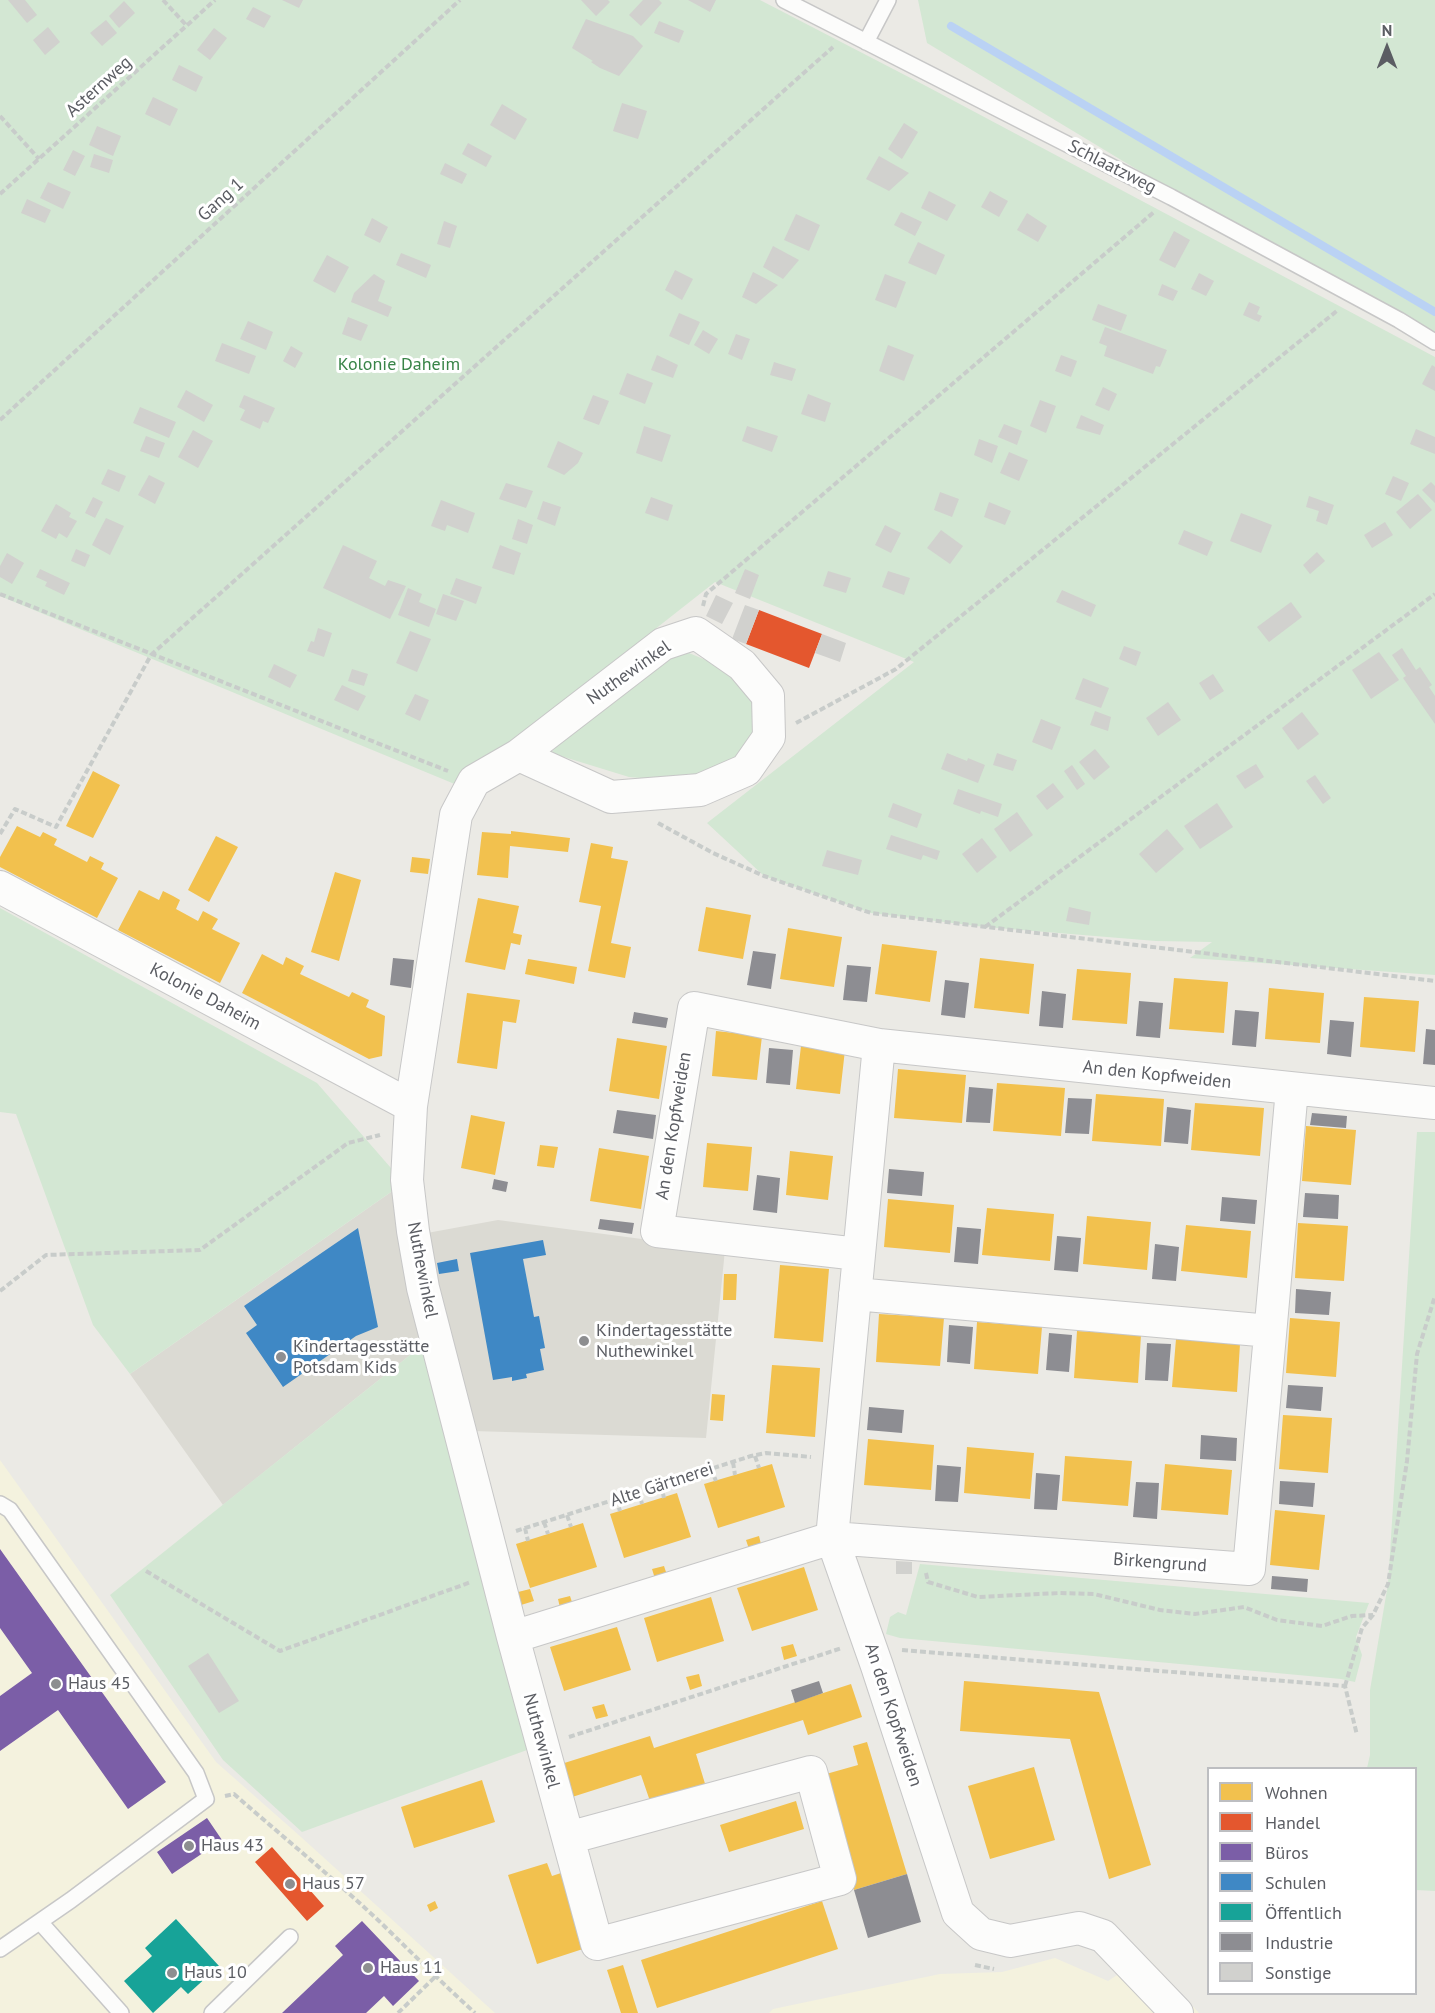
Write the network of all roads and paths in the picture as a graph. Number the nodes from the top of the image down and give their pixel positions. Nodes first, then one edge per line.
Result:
1 (164, 0) edge
2 (215, 0) edge
3 (460, 0) edge
4 (784, 0) edge
5 (888, 0) edge
6 (187, 26) junction
7 (848, 33) junction
8 (866, 42) junction
9 (0, 116) edge
10 (39, 159) junction
11 (0, 194) edge
12 (1171, 197) junction
13 (1354, 297) junction
14 (1435, 342) edge
15 (0, 420) edge
16 (0, 594) edge
17 (1435, 594) edge
18 (696, 633) junction
19 (151, 655) junction
20 (769, 737) junction
21 (519, 755) junction
22 (474, 781) junction
23 (652, 820) dead end
24 (0, 834) edge
25 (0, 887) edge
26 (985, 927) junction
27 (1435, 981) edge
28 (879, 1045) junction
29 (1292, 1089) junction
30 (1435, 1103) edge
31 (410, 1117) junction
32 (858, 1254) junction
33 (0, 1291) edge
34 (855, 1294) junction
35 (1435, 1296) edge
36 (1270, 1331) junction
37 (755, 1456) junction
38 (839, 1459) junction
39 (733, 1462) junction
40 (759, 1468) dead end
41 (711, 1469) junction
42 (735, 1475) dead end
43 (716, 1481) dead end
44 (661, 1485) junction
45 (639, 1492) junction
46 (664, 1498) dead end
47 (616, 1499) junction
48 (0, 1504) edge
49 (642, 1504) dead end
50 (620, 1511) dead end
51 (567, 1515) junction
52 (544, 1522) junction
53 (571, 1527) dead end
54 (525, 1528) junction
55 (548, 1534) dead end
56 (832, 1538) junction
57 (489, 1539) junction
58 (528, 1540) dead end
59 (925, 1545) junction
60 (146, 1571) dead end
61 (497, 1572) junction
62 (1373, 1615) junction
63 (513, 1637) junction
64 (871, 1647) junction
65 (1345, 1686) junction
66 (1357, 1735) dead end
67 (543, 1746) junction
68 (206, 1799) junction
69 (568, 1838) junction
70 (40, 1922) junction
71 (290, 1937) dead end
72 (0, 1949) edge
73 (435, 1977) junction
74 (121, 2013) edge
75 (212, 2013) edge
76 (398, 2013) edge
77 (475, 2013) edge
78 (1177, 2013) edge

1 - 6 path
2 - 6 path, Asternweg
3 - 15 path, Gang 1
4 - 7 lane, Schlaatzweg
5 - 8 lane
6 - 10 path, Asternweg
7 - 8 lane, Schlaatzweg
7 - 19 path
8 - 12 lane, Schlaatzweg
9 - 10 path
10 - 11 path, Asternweg
12 - 13 lane, Schlaatzweg
12 - 18 path
13 - 14 lane, Schlaatzweg
13 - 20 path
16 - 19 path
17 - 26 path
18 - 20 street
18 - 21 street, Nuthewinkel
19 - 22 path
19 - 24 path
20 - 21 street
21 - 22 street, Nuthewinkel
22 - 31 street, Nuthewinkel
23 - 26 path
25 - 31 street, Kolonie Daheim
26 - 27 path
28 - 29 street, An den Kopfweiden
28 - 32 street, An den Kopfweiden
28 - 32 street, An den Kopfweiden
29 - 30 street, An den Kopfweiden
29 - 36 street, Birkengrund
31 - 33 path
31 - 57 street, Nuthewinkel
32 - 34 street, An den Kopfweiden
34 - 36 street
34 - 38 street, An den Kopfweiden
35 - 62 path
36 - 59 street, Birkengrund
37 - 38 path, Alte Gärtnerei
37 - 39 path, Alte Gärtnerei
37 - 40 path
38 - 56 street, An den Kopfweiden
39 - 41 path, Alte Gärtnerei
39 - 42 path
41 - 43 path
41 - 44 path, Alte Gärtnerei
44 - 45 path, Alte Gärtnerei
44 - 46 path
45 - 47 path, Alte Gärtnerei
45 - 49 path
47 - 50 path
47 - 51 path, Alte Gärtnerei
48 - 68 lane
51 - 52 path, Alte Gärtnerei
51 - 53 path
52 - 54 path, Alte Gärtnerei
52 - 55 path
54 - 57 path, Alte Gärtnerei
54 - 58 path
56 - 59 street, Birkengrund
56 - 63 street
56 - 64 street, An den Kopfweiden
57 - 61 street, Nuthewinkel
59 - 62 path
60 - 61 path
61 - 63 street, Nuthewinkel
62 - 65 path
63 - 67 street, Nuthewinkel
64 - 65 path
64 - 67 path
64 - 78 street, An den Kopfweiden
65 - 66 path
67 - 69 street, Nuthewinkel
68 - 70 lane
68 - 73 path
69 - 69 street, Nuthewinkel
70 - 72 lane
70 - 74 lane
71 - 75 lane
73 - 76 path
73 - 77 path

